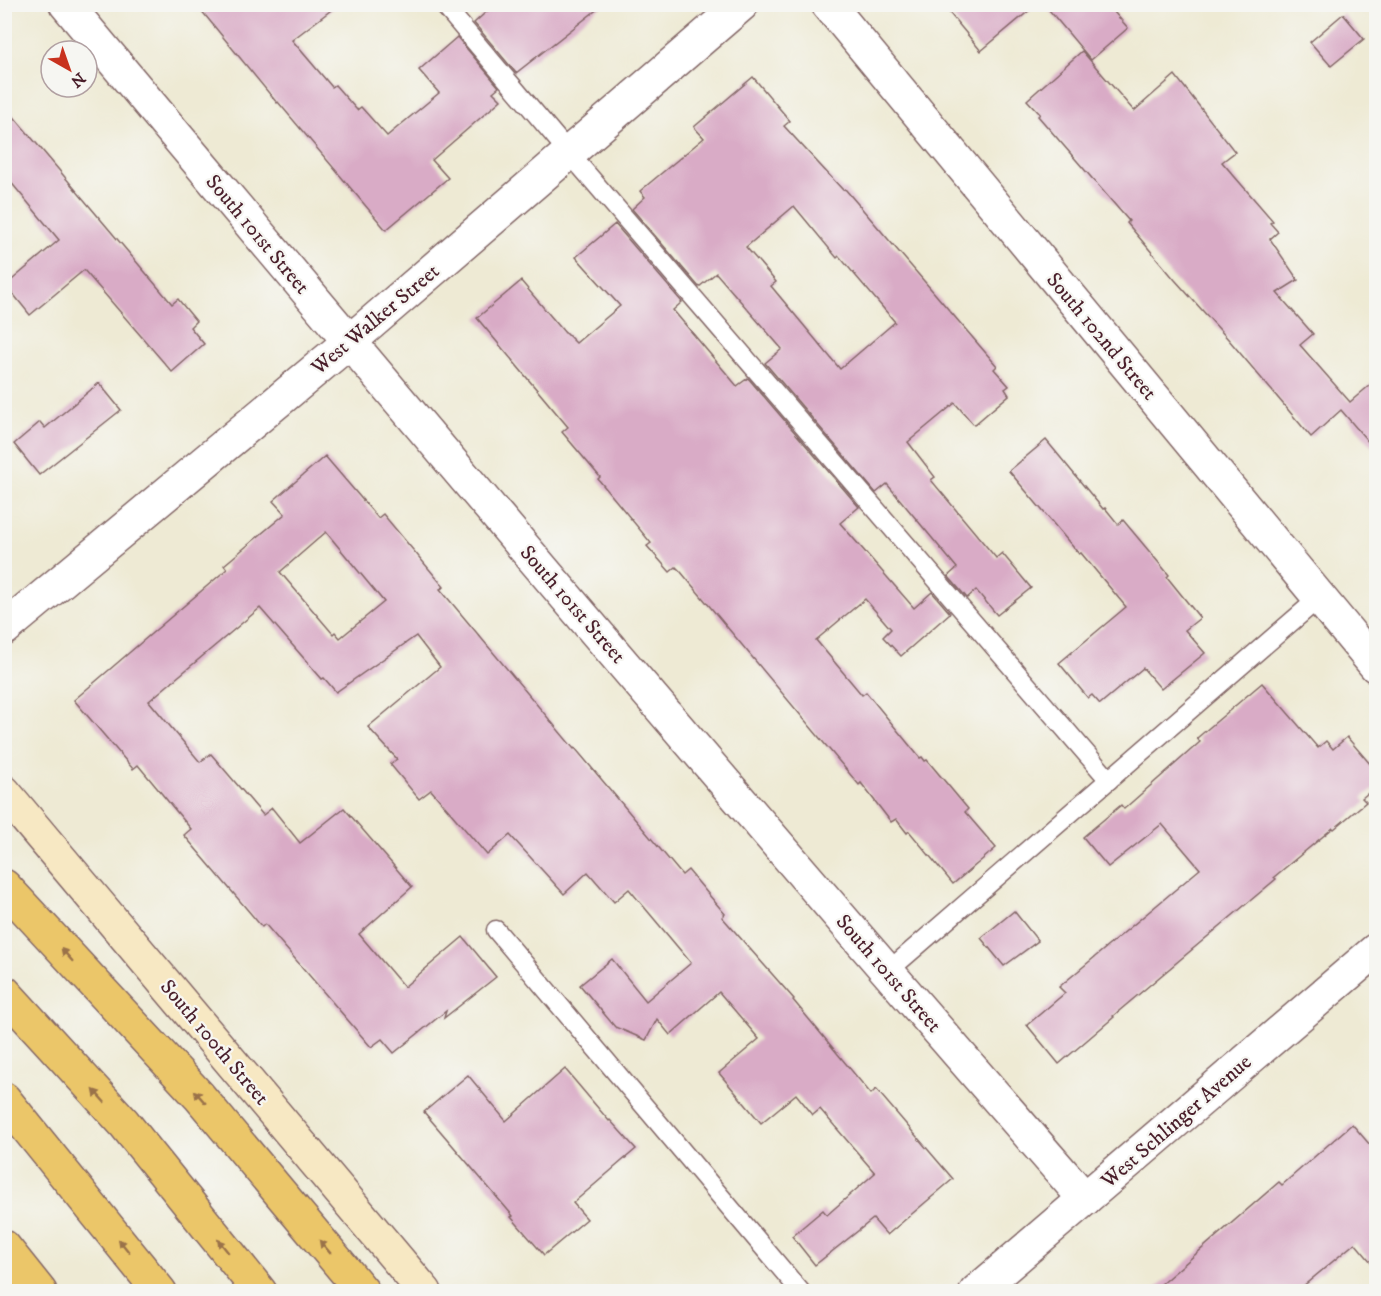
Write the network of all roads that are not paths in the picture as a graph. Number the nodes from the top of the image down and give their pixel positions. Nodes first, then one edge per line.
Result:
1 (66, 4) edge
2 (443, 4) edge
3 (742, 4) edge
4 (828, 4) edge
5 (569, 153) junction
6 (349, 342) junction
7 (1319, 598) junction
8 (4, 629) edge
9 (1377, 666) edge
10 (1109, 780) junction
11 (4, 792) edge
12 (4, 886) edge
13 (496, 930) dead end
14 (1377, 950) edge
15 (887, 972) junction
16 (4, 992) edge
17 (4, 1099) edge
18 (1085, 1199) junction
19 (4, 1247) edge
20 (40, 1292) edge
21 (160, 1292) edge
22 (260, 1292) edge
23 (363, 1292) edge
24 (424, 1292) edge
25 (801, 1292) edge
26 (976, 1292) edge

1 - 6 street, South 101st Street
2 - 5 lane
3 - 5 street, West Walker Street
4 - 7 street, South 102nd Street
5 - 6 street, West Walker Street
5 - 10 lane
6 - 8 street, West Walker Street
6 - 15 street, South 101st Street
7 - 9 street, South 102nd Street
7 - 10 lane
10 - 15 lane
11 - 24 street, South 100th Street
23 -> 12 highway
13 - 25 lane
14 - 18 street, West Schlinger Avenue
15 - 18 street, South 101st Street
22 -> 16 highway
21 -> 17 highway
18 - 26 street, West Schlinger Avenue
19 - 20 highway

